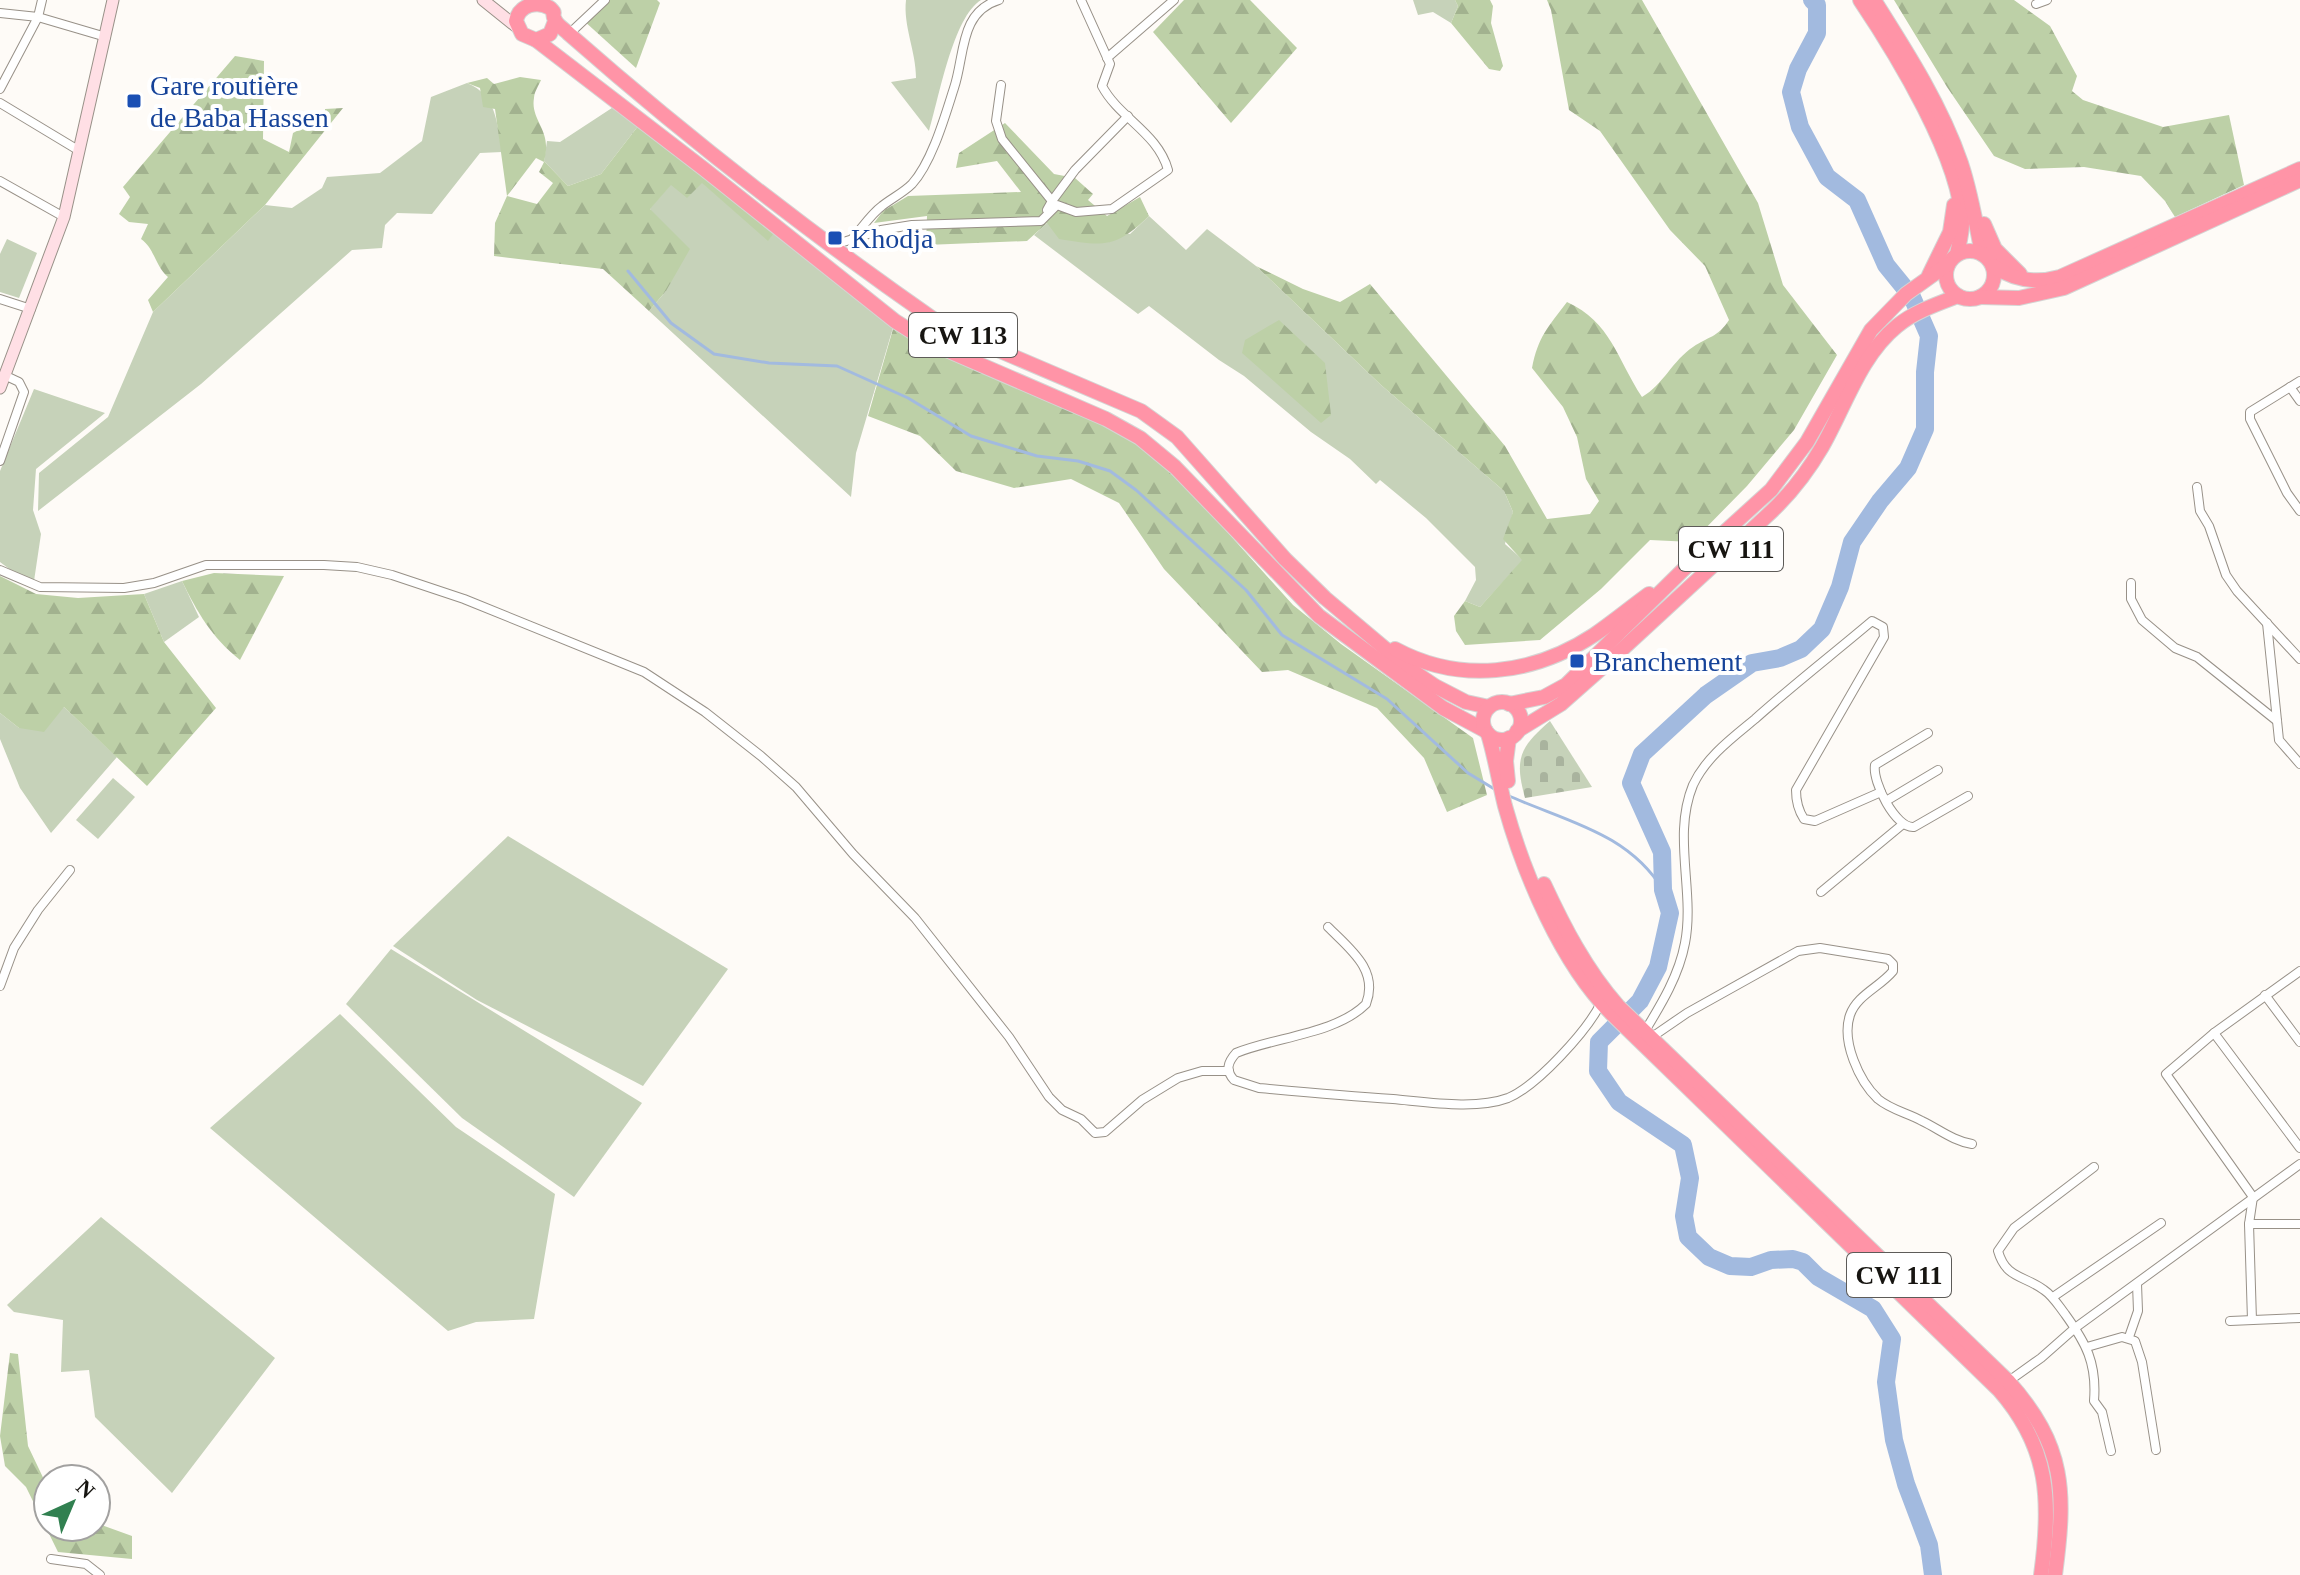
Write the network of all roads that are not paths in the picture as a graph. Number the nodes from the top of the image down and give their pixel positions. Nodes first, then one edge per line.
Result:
1 (42, 0) edge
2 (113, 0) edge
3 (483, 0) edge
4 (605, 0) edge
5 (999, 0) edge
6 (1081, 0) edge
7 (1174, 0) edge
8 (1860, 0) edge
9 (1874, 0) edge
10 (2047, 0) edge
11 (531, 1) edge
12 (2036, 4) dead end
13 (554, 11) edge
14 (0, 13) edge
15 (38, 17) junction
16 (518, 28) junction
17 (569, 34) junction
18 (106, 37) junction
19 (536, 40) junction
20 (1107, 58) junction
21 (1001, 85) dead end
22 (0, 89) edge
23 (0, 103) edge
24 (1128, 116) junction
25 (78, 150) junction
26 (2300, 169) edge
27 (2300, 180) edge
28 (0, 181) edge
29 (1962, 186) junction
30 (1052, 201) junction
31 (64, 217) junction
32 (1041, 221) junction
33 (851, 241) junction
34 (834, 245) junction
35 (1982, 254) junction
36 (1952, 259) junction
37 (1993, 266) junction
38 (1923, 281) junction
39 (2030, 281) junction
40 (1958, 296) junction
41 (1980, 297) junction
42 (0, 299) edge
43 (31, 309) junction
44 (4, 375) junction
45 (2300, 381) edge
46 (2290, 387) junction
47 (0, 388) edge
48 (2300, 401) edge
49 (0, 461) edge
50 (2197, 487) dead end
51 (2300, 511) edge
52 (1685, 568) junction
53 (0, 570) edge
54 (2131, 583) dead end
55 (2267, 623) junction
56 (1371, 636) junction
57 (2300, 659) edge
58 (1509, 704) junction
59 (1489, 707) junction
60 (2277, 721) junction
61 (1487, 732) junction
62 (1928, 733) dead end
63 (1513, 735) junction
64 (2300, 764) edge
65 (1938, 770) dead end
66 (1504, 784) junction
67 (1881, 792) junction
68 (1968, 796) dead end
69 (1886, 801) junction
70 (1903, 824) junction
71 (70, 870) dead end
72 (1821, 892) dead end
73 (1328, 927) dead end
74 (2300, 971) edge
75 (0, 986) edge
76 (2265, 995) junction
77 (1610, 1007) junction
78 (1642, 1032) junction
79 (2214, 1033) junction
80 (2300, 1042) edge
81 (1229, 1071) junction
82 (1972, 1144) dead end
83 (2300, 1148) edge
84 (2300, 1164) edge
85 (2094, 1167) dead end
86 (2253, 1197) junction
87 (2161, 1223) dead end
88 (2249, 1224) junction
89 (2300, 1224) edge
90 (2137, 1284) junction
91 (2053, 1297) junction
92 (2300, 1318) edge
93 (2252, 1320) junction
94 (2230, 1321) dead end
95 (2075, 1328) junction
96 (2129, 1337) junction
97 (2087, 1347) junction
98 (2004, 1385) junction
99 (2156, 1450) dead end
100 (2111, 1451) dead end
101 (51, 1559) dead end
102 (100, 1575) edge
103 (2041, 1575) edge
104 (2055, 1575) edge

1 - 15 street
2 - 18 street
3 - 16 street
4 - 17 street
5 - 33 street
6 - 20 street
7 - 20 street
8 - 29 highway
9 - 29 highway
10 - 12 street
11 - 13 highway
11 - 16 highway
13 - 17 highway, CW 113
13 - 19 highway
14 - 15 street
15 - 18 street
15 - 22 street
16 - 19 highway
17 - 34 highway, CW 113
18 - 25 street
19 - 61 highway
20 - 24 street
21 - 30 street
23 - 25 street
24 - 30 street
24 - 32 street
25 - 31 street
26 - 39 highway
27 - 41 highway
28 - 31 street
29 - 35 highway
29 - 36 highway
29 - 38 highway
29 - 39 highway
30 - 32 street
31 - 43 street
32 - 33 street
33 - 34 street
34 - 56 highway, CW 113
35 - 36 highway
35 - 37 highway
36 - 38 highway
36 - 40 highway
37 - 39 highway
37 - 41 highway
38 - 52 highway
40 - 41 highway
40 - 63 highway, CW 111
42 - 43 street
43 - 44 street
44 - 47 street
44 - 49 street
45 - 46 street
46 - 48 street
46 - 51 street
50 - 55 street
52 - 56 highway
52 - 58 highway, CW 111
53 - 81 street
54 - 60 street
55 - 57 street
55 - 60 street
56 - 59 highway
58 - 59 highway
58 - 63 highway
59 - 61 highway
60 - 64 street
61 - 63 highway
61 - 66 highway, CW 111
62 - 67 street
63 - 66 highway
65 - 69 street
66 - 77 highway, CW 111
67 - 69 street
67 - 78 street
68 - 70 street
69 - 70 street
70 - 72 street
71 - 75 street
73 - 81 street
74 - 76 street
76 - 79 street
76 - 80 street
77 - 78 highway, CW 111
77 - 81 street
78 - 82 street
78 - 98 highway, CW 111
79 - 83 street
79 - 86 street
84 - 86 street
85 - 91 street
86 - 88 street
86 - 90 street
87 - 91 street
88 - 89 street
88 - 93 street
90 - 95 street
90 - 96 street
91 - 95 street
92 - 93 street
93 - 94 street
95 - 97 street
95 - 98 street
96 - 97 street
96 - 99 street
97 - 100 street
98 - 103 highway, CW 111
98 - 104 highway, CW 111
101 - 102 street

